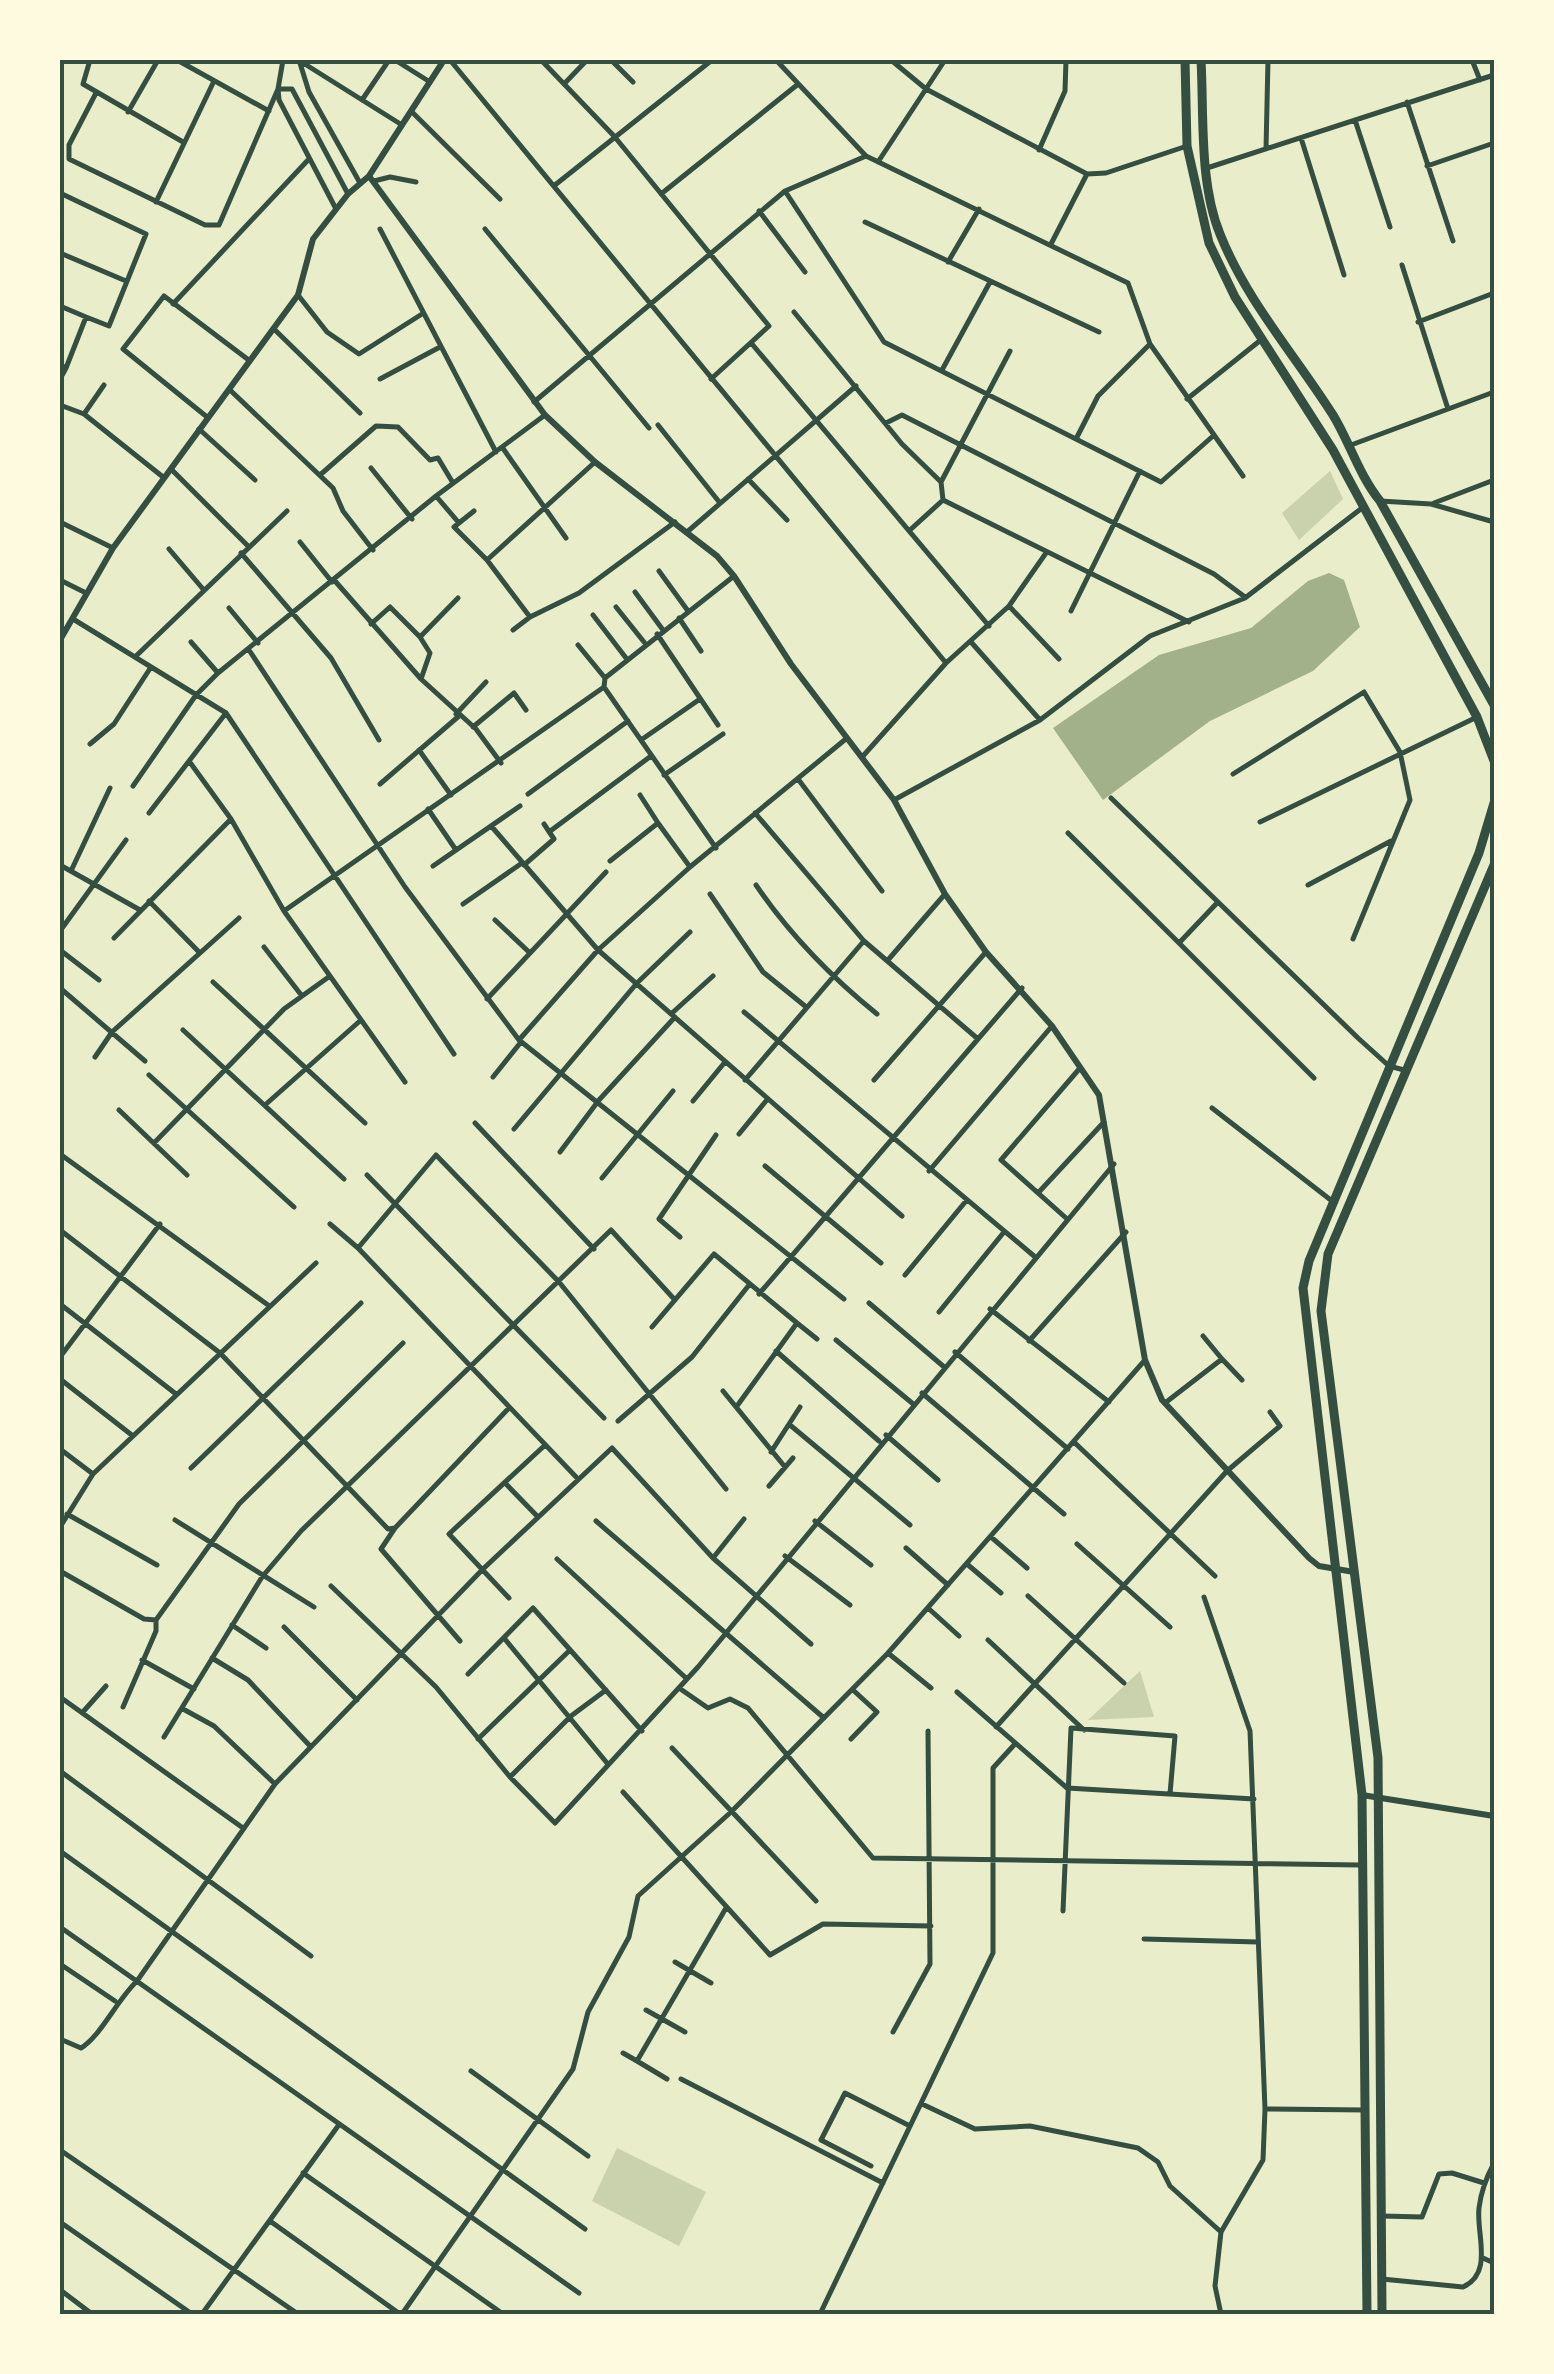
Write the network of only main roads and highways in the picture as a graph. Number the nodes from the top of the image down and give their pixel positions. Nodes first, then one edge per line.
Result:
1 (1185, 60) edge
2 (1201, 60) edge
3 (1494, 706) edge
4 (1494, 761) edge
5 (1494, 803) edge
6 (1494, 865) edge
7 (1367, 2314) edge
8 (1382, 2314) edge

1 - 4 highway
2 - 3 highway
5 - 7 highway
6 - 8 highway

